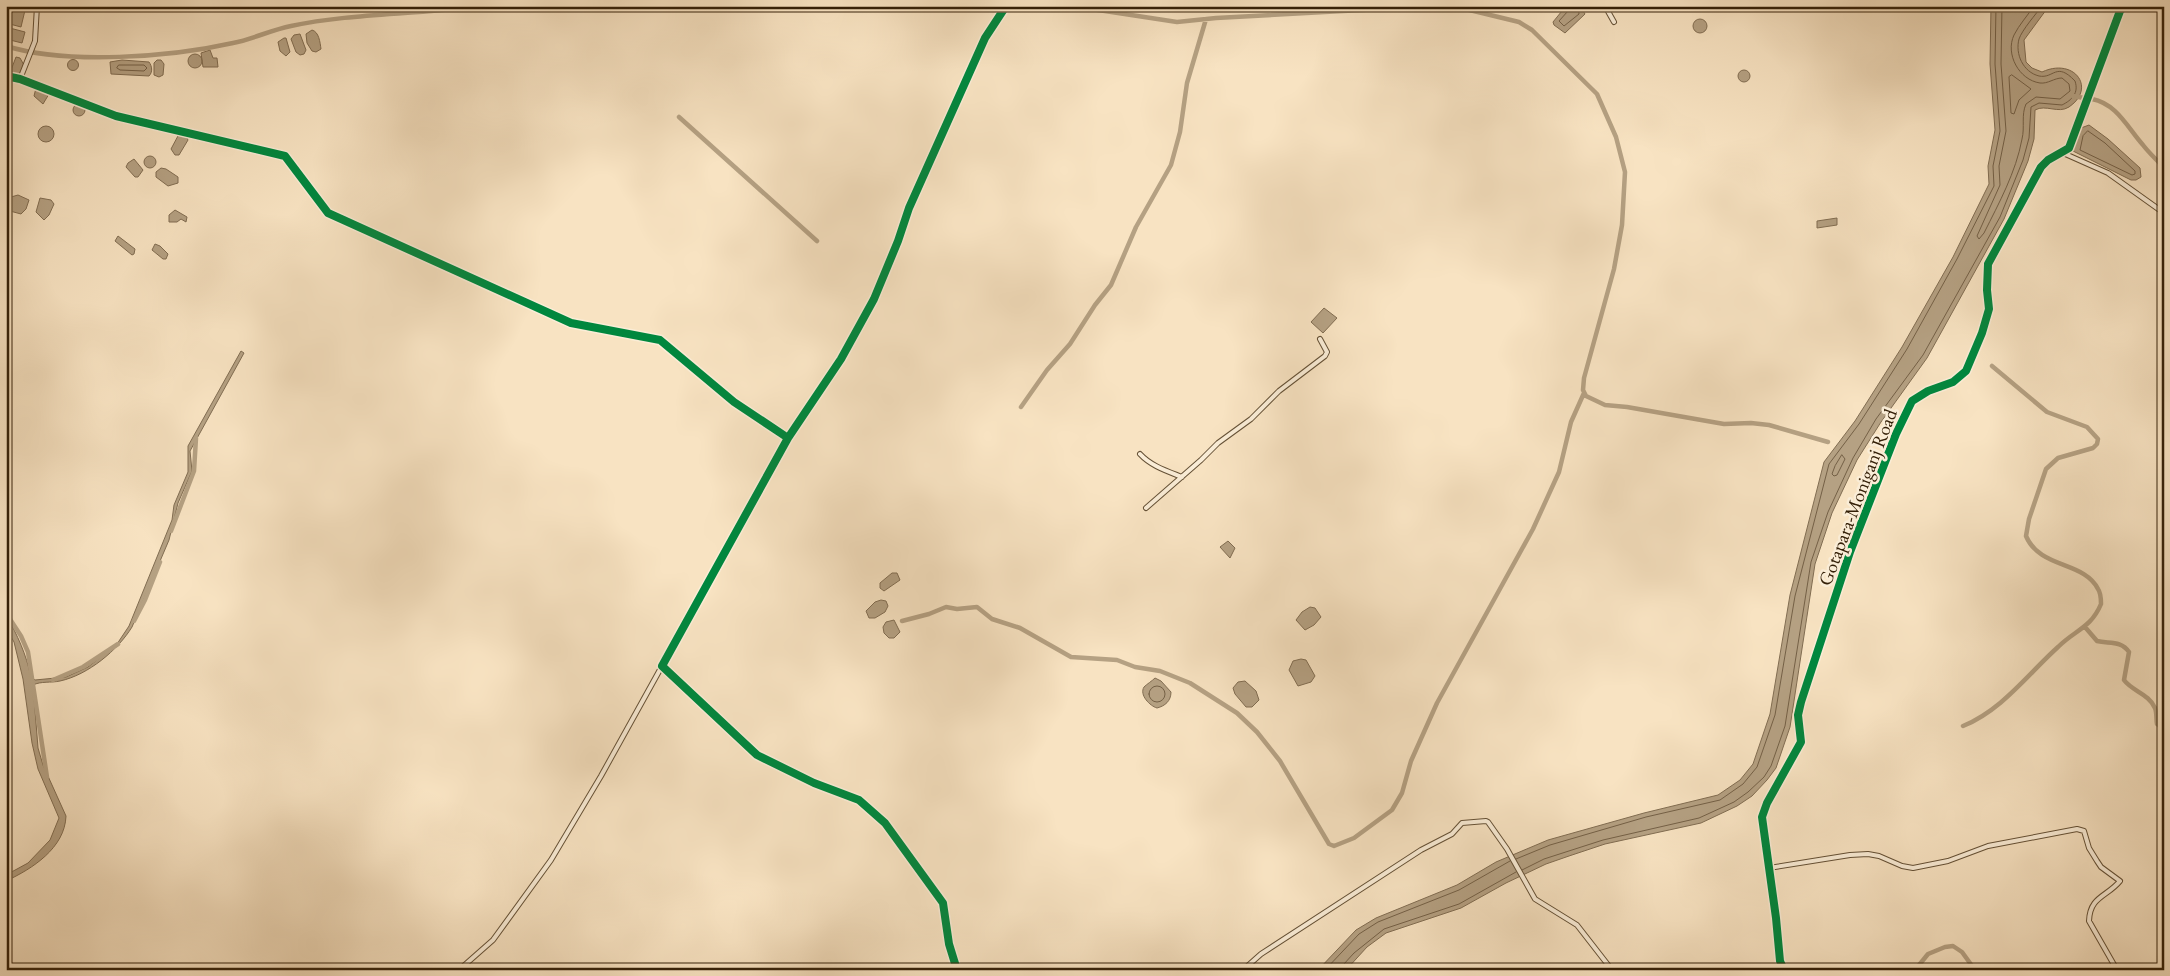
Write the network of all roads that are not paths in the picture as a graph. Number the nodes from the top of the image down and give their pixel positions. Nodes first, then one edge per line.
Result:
1 (38, 6) edge
2 (1006, 6) edge
3 (1605, 6) edge
4 (2125, 6) edge
5 (1614, 22) dead end
6 (6, 76) edge
7 (20, 79) junction
8 (2063, 153) junction
9 (2164, 213) edge
10 (1320, 339) dead end
11 (788, 438) junction
12 (1140, 454) dead end
13 (1182, 477) junction
14 (1146, 508) dead end
15 (662, 666) junction
16 (1769, 868) junction
17 (459, 970) edge
18 (958, 970) edge
19 (1243, 970) edge
20 (1612, 970) edge
21 (1784, 970) edge
22 (2117, 970) edge

1 - 7 street
2 - 11 street
3 - 5 street
4 - 8 street, Gotapara-Moniganj Road
6 - 7 street
7 - 11 street
8 - 9 street
8 - 16 street, Gotapara-Moniganj Road
10 - 13 street
11 - 15 street
12 - 13 street
13 - 14 street
15 - 17 street
15 - 18 street
16 - 21 street, Gotapara-Moniganj Road
16 - 22 street
19 - 20 street

